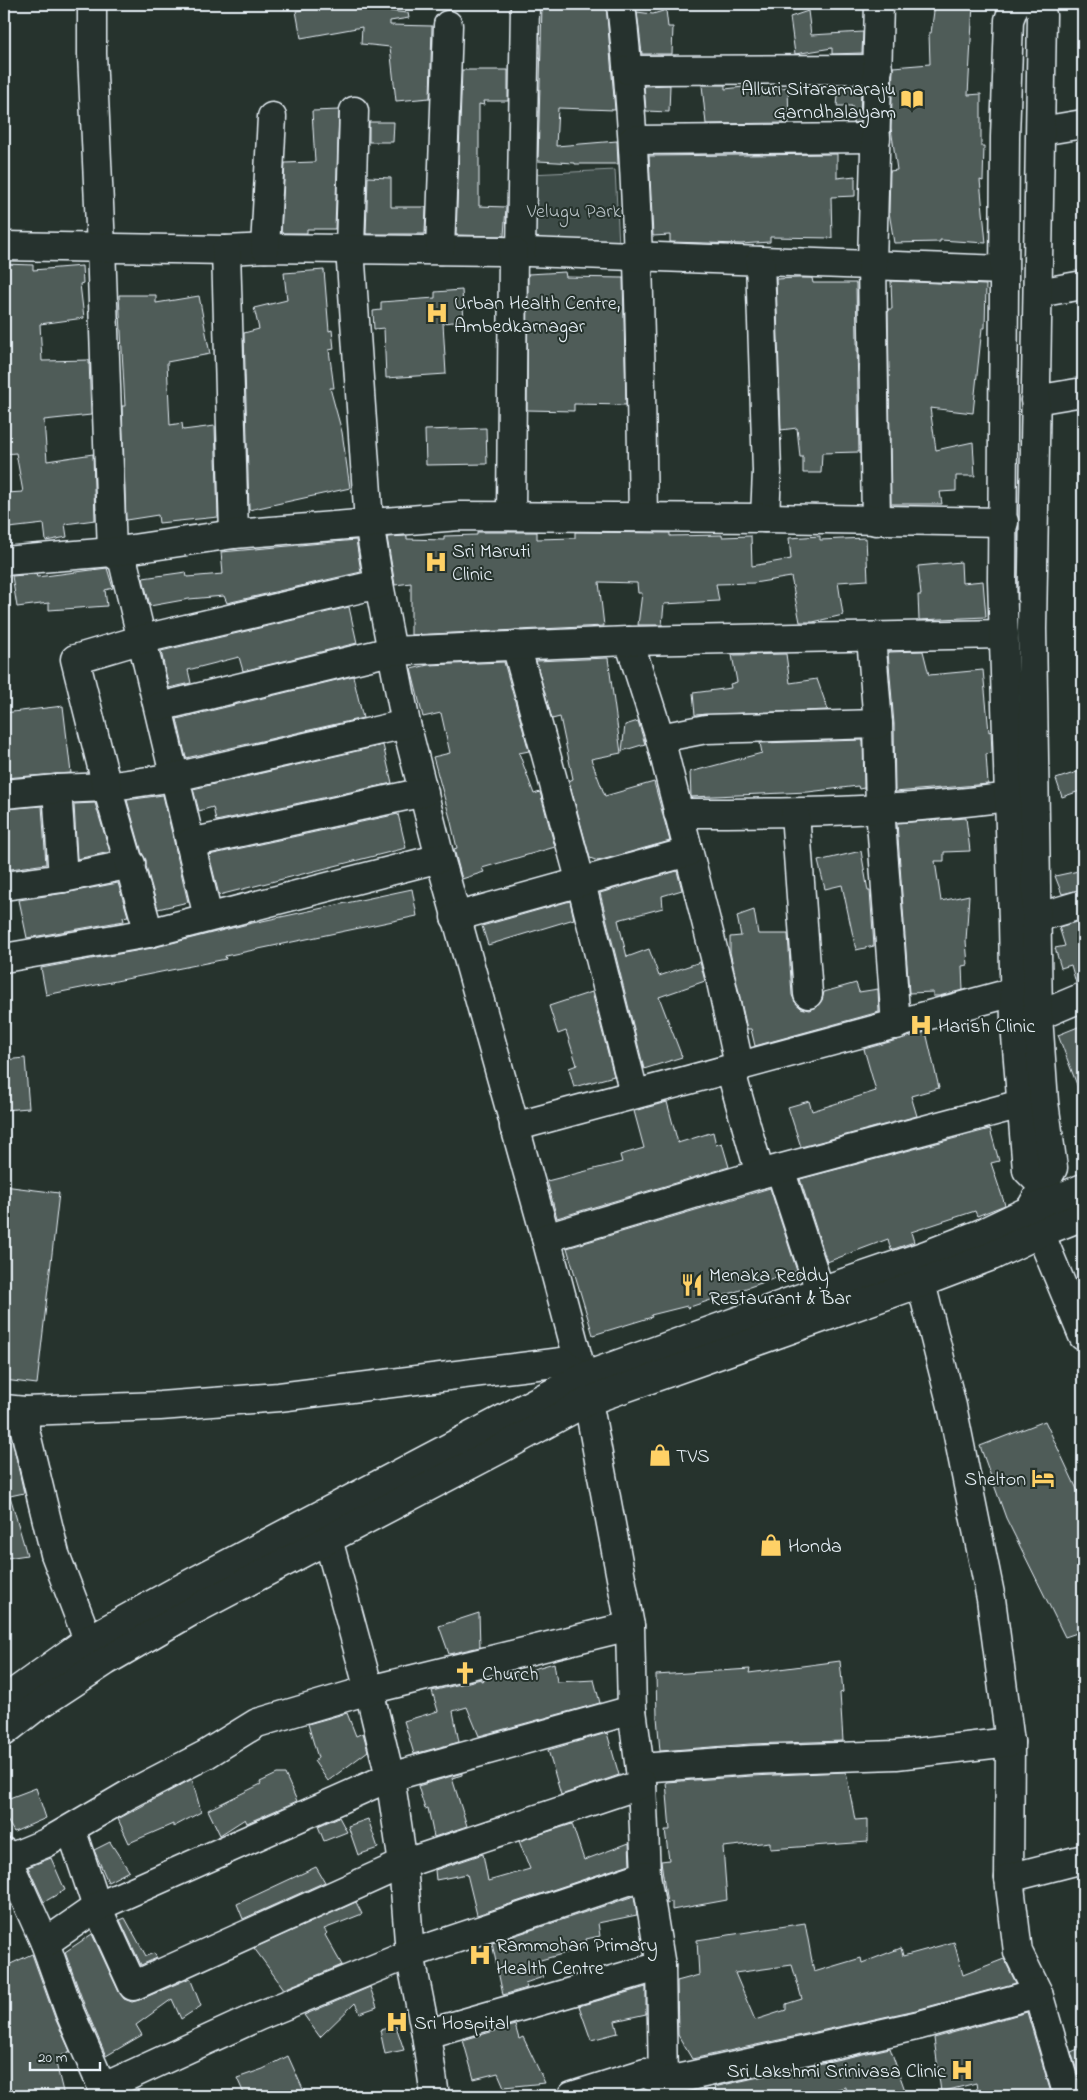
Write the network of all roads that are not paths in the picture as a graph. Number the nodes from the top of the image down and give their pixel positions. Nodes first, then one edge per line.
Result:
1 (92, 4) edge
2 (525, 4) edge
3 (621, 4) edge
4 (879, 4) edge
5 (1015, 4) edge
6 (1038, 4) edge
7 (448, 25) dead end
8 (878, 69) junction
9 (628, 70) junction
10 (354, 111) dead end
11 (272, 117) dead end
12 (1083, 124) edge
13 (1041, 132) junction
14 (876, 138) junction
15 (633, 140) junction
16 (4, 246) edge
17 (102, 247) junction
18 (265, 248) junction
19 (350, 249) junction
20 (226, 250) junction
21 (440, 250) junction
22 (517, 252) junction
23 (638, 256) junction
24 (760, 260) junction
25 (872, 264) junction
26 (1004, 270) junction
27 (1083, 285) edge
28 (1038, 293) junction
29 (1083, 392) edge
30 (1035, 400) junction
31 (511, 516) junction
32 (643, 517) junction
33 (765, 518) junction
34 (876, 521) junction
35 (369, 522) junction
36 (1004, 522) junction
37 (234, 534) junction
38 (112, 552) junction
39 (4, 561) edge
40 (379, 584) junction
41 (1004, 634) junction
42 (143, 638) junction
43 (871, 638) junction
44 (629, 641) junction
45 (516, 645) junction
46 (391, 651) junction
47 (159, 707) junction
48 (406, 724) junction
49 (878, 724) junction
50 (660, 738) junction
51 (175, 777) junction
52 (107, 787) junction
53 (56, 789) junction
54 (424, 792) junction
55 (4, 794) edge
56 (1008, 798) junction
57 (880, 808) junction
58 (678, 813) junction
59 (795, 813) junction
60 (190, 843) junction
61 (688, 852) junction
62 (440, 858) junction
63 (131, 864) junction
64 (63, 878) junction
65 (580, 883) junction
66 (4, 886) edge
67 (1083, 904) edge
68 (208, 917) junction
69 (455, 917) junction
70 (1036, 918) junction
71 (149, 932) junction
72 (4, 958) edge
73 (1014, 992) junction
74 (808, 994) dead end
75 (1083, 997) edge
76 (1038, 1016) junction
77 (896, 1025) junction
78 (739, 1065) junction
79 (634, 1093) junction
80 (1020, 1104) junction
81 (514, 1127) junction
82 (770, 1172) junction
83 (1083, 1188) edge
84 (1038, 1210) junction
85 (1083, 1216) edge
86 (546, 1238) junction
87 (921, 1283) junction
88 (820, 1291) junction
89 (1083, 1336) edge
90 (585, 1389) junction
91 (14, 1410) edge
92 (328, 1539) junction
93 (630, 1626) junction
94 (88, 1640) junction
95 (369, 1690) junction
96 (4, 1700) edge
97 (632, 1710) junction
98 (4, 1732) edge
99 (1010, 1742) junction
100 (641, 1776) junction
101 (390, 1778) junction
102 (71, 1829) junction
103 (5, 1856) edge
104 (1083, 1859) edge
105 (403, 1864) junction
106 (646, 1875) junction
107 (1009, 1878) junction
108 (97, 1907) junction
109 (45, 1943) junction
110 (410, 1954) junction
111 (661, 1966) junction
112 (1038, 1993) junction
113 (426, 2034) junction
114 (665, 2089) edge
115 (104, 2092) edge
116 (435, 2096) edge
117 (572, 2096) edge
118 (1068, 2096) edge

1 - 17 street
2 - 22 street
3 - 9 street
4 - 8 street
5 - 26 street
6 - 13 street
7 - 21 street
8 - 9 street
8 - 14 street
9 - 15 street
10 - 19 street
11 - 18 street
12 - 13 street
13 - 28 street
14 - 15 street
14 - 25 street
15 - 23 street
16 - 17 street
17 - 20 street
17 - 38 street
18 - 19 street
18 - 20 street
19 - 21 street
19 - 35 street
20 - 37 street
21 - 22 street
22 - 23 street
22 - 31 street
23 - 24 street
23 - 32 street
24 - 25 street
24 - 33 street
25 - 26 street
25 - 34 street
26 - 36 street
27 - 28 street
28 - 30 street
29 - 30 street
30 - 70 street
31 - 32 street
31 - 35 street
32 - 33 street
33 - 34 street
34 - 36 street
35 - 37 street
35 - 40 street
36 - 41 street
37 - 38 street
38 - 39 street
38 - 42 street
40 - 42 street
40 - 46 street
41 - 43 street
41 - 56 street
42 - 47 street
42 - 52 street
43 - 44 street
43 - 49 street
44 - 45 street
44 - 50 street
45 - 46 street
45 - 65 street
46 - 47 street
46 - 48 street
47 - 51 street
48 - 51 street
48 - 54 street
49 - 50 street
49 - 57 street
50 - 58 street
51 - 52 street
51 - 60 street
52 - 53 street
52 - 63 street
53 - 55 street
53 - 64 street
54 - 60 street
54 - 62 street
56 - 57 street
56 - 73 street
57 - 59 street
57 - 77 street
58 - 59 street
58 - 61 street
59 - 74 street
60 - 68 street
61 - 65 street
61 - 78 street
62 - 68 street
62 - 69 street
63 - 64 street
63 - 71 street
64 - 66 street
65 - 69 street
65 - 79 street
67 - 70 street
68 - 71 street
69 - 81 street
70 - 76 street
71 - 72 street
73 - 77 street
73 - 80 street
75 - 76 street
76 - 84 street
77 - 78 street
78 - 79 street
78 - 82 street
79 - 81 street
80 - 82 street
80 - 84 street
81 - 86 street
82 - 86 street
82 - 88 street
83 - 84 street
84 - 85 street
84 - 87 street
84 - 88 street
84 - 89 street
86 - 90 street
87 - 90 street
87 - 99 street
88 - 90 street
90 - 91 street
90 - 92 street
90 - 93 street
90 - 94 street
91 - 94 street
92 - 95 street
92 - 98 street
93 - 95 street
93 - 97 street
94 - 96 street
95 - 101 street
95 - 102 street
97 - 100 street
97 - 101 street
99 - 100 street
99 - 107 street
100 - 105 street
100 - 106 street
101 - 105 street
101 - 108 street
102 - 103 street
102 - 108 street
103 - 109 street
104 - 107 street
105 - 108 street
105 - 110 street
106 - 110 street
106 - 111 street
107 - 112 street
108 - 109 street
109 - 115 street
110 - 113 street
110 - 115 street
111 - 113 street
111 - 114 street
112 - 114 street
112 - 118 street
113 - 116 street
114 - 117 street

